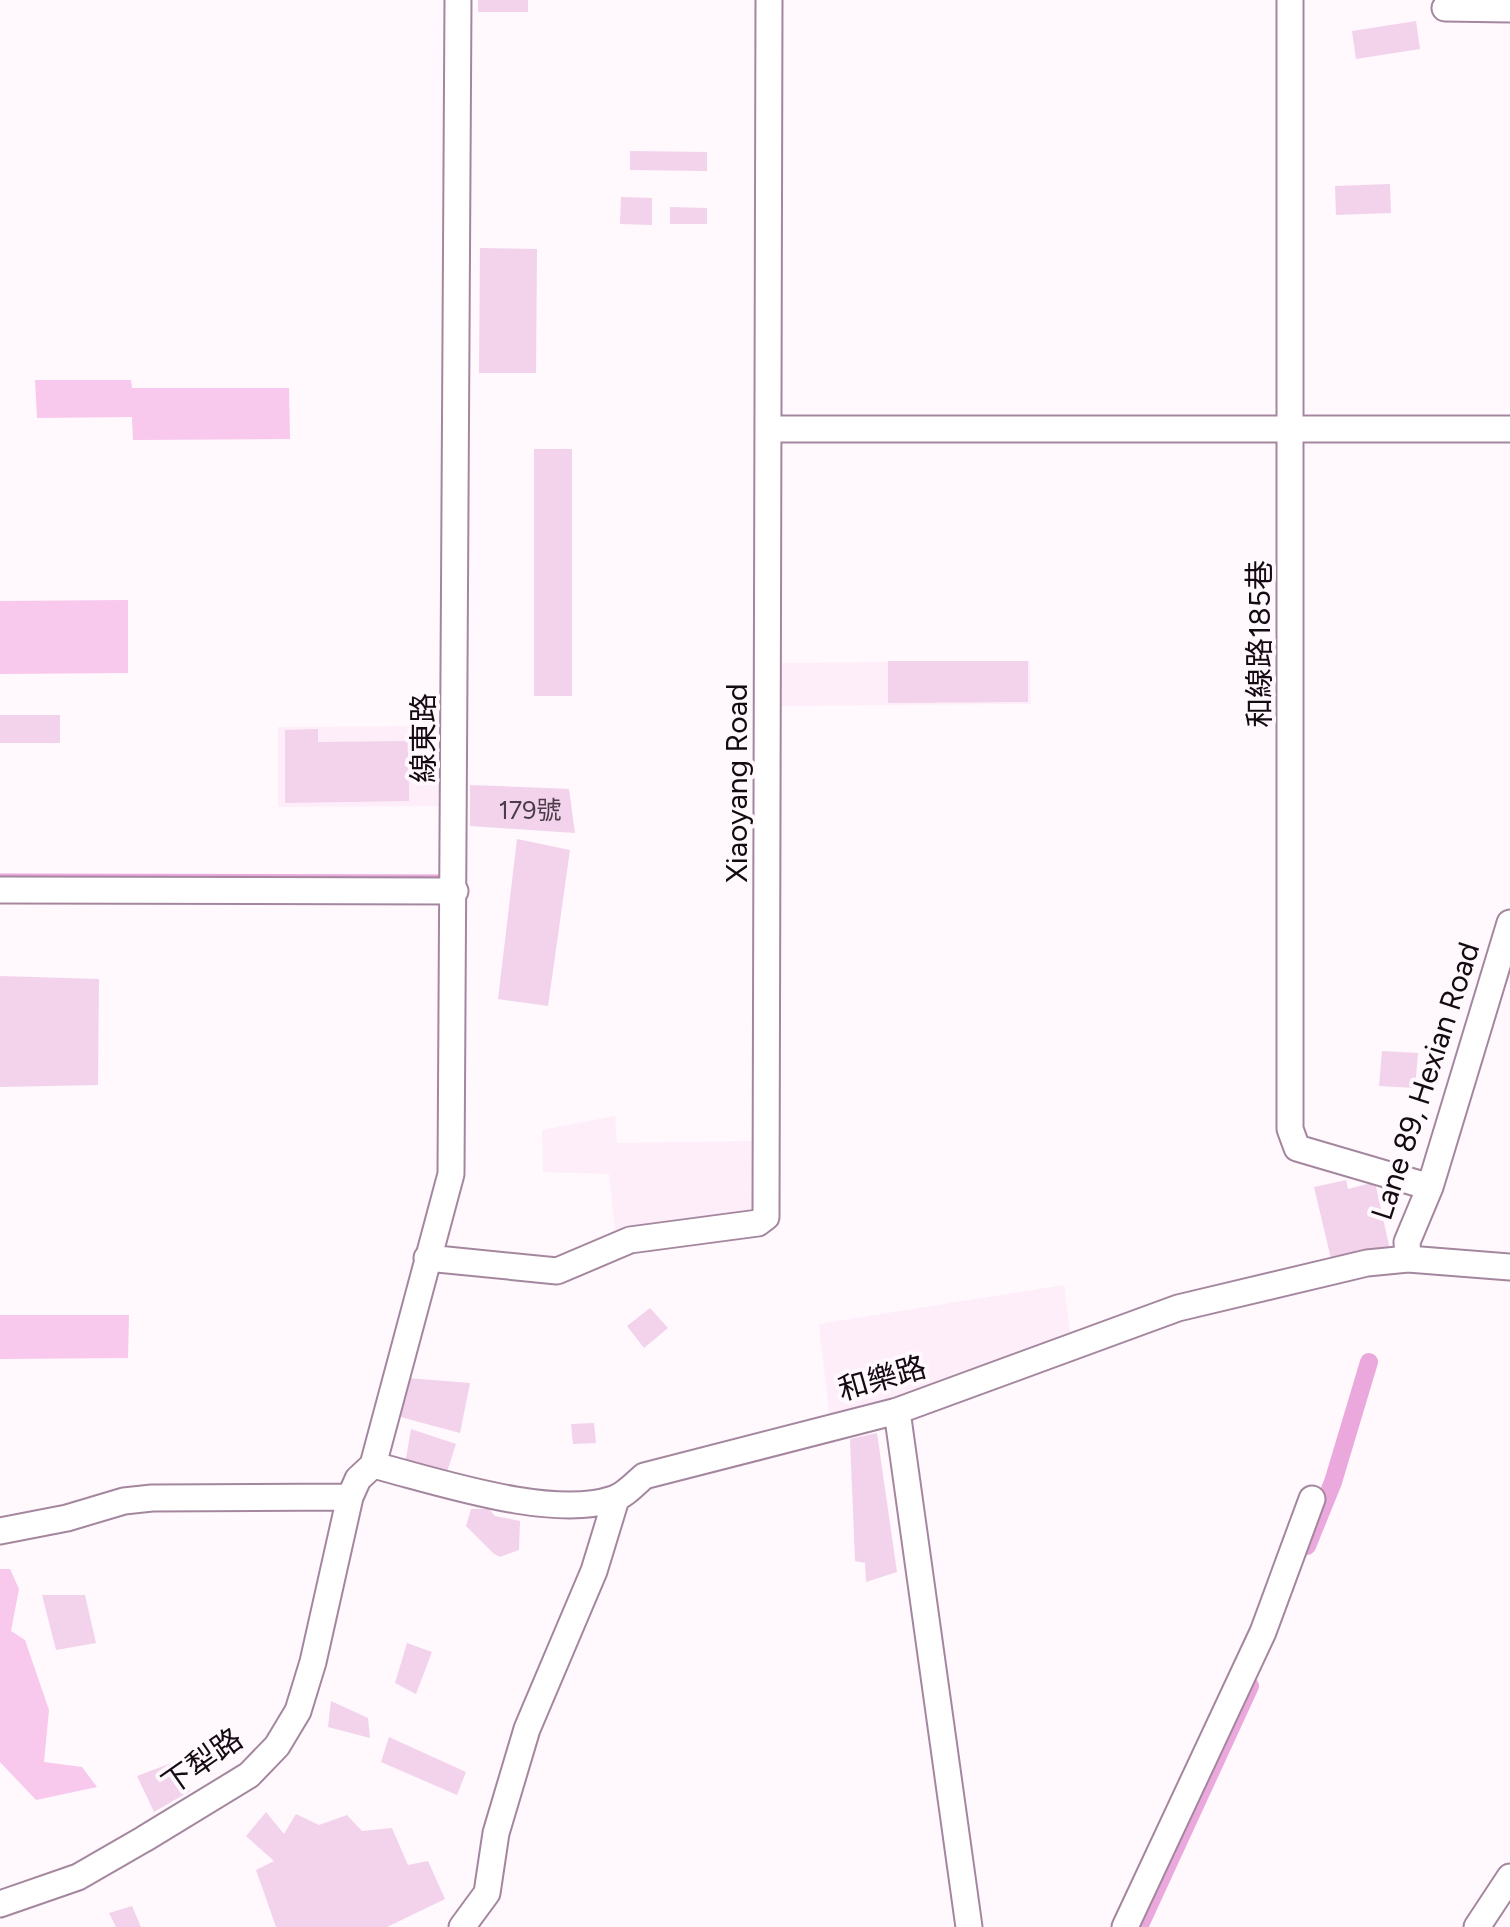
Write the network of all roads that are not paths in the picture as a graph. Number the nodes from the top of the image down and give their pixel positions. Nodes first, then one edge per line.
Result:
1 (458, 0) edge
2 (769, 0) edge
3 (1290, 0) edge
4 (1444, 8) dead end
5 (1510, 8) edge
6 (770, 429) junction
7 (1510, 429) edge
8 (1292, 430) junction
9 (0, 890) edge
10 (455, 891) junction
11 (1510, 923) edge
12 (1430, 1187) junction
13 (427, 1258) junction
14 (1408, 1260) junction
15 (1510, 1267) edge
16 (897, 1411) junction
17 (373, 1465) junction
18 (350, 1497) junction
19 (616, 1499) junction
20 (1312, 1500) dead end
21 (0, 1531) edge
22 (1510, 1877) edge
23 (0, 1904) edge
24 (462, 1927) edge
25 (968, 1927) edge
26 (1125, 1927) edge
27 (1477, 1927) edge

1 - 10 street, 線東路
2 - 6 street, Xiaoyang Road
3 - 8 street, 和線路185巷
4 - 5 street
6 - 8 street
6 - 13 street, Xiaoyang Road
7 - 8 street
8 - 12 street, 和線路185巷
9 - 10 street
10 - 13 street, 線東路
11 - 12 street, Lane 89, Hexian Road
12 - 14 street, Lane 89, Hexian Road
13 - 17 street, 線東路
14 - 15 street, 和樂路
14 - 16 street, 和樂路
16 - 19 street, 和樂路
16 - 25 street
17 - 18 street, 下犁路
17 - 19 street, 和樂路
18 - 21 street
18 - 23 street, 下犁路
19 - 24 street
20 - 26 street
22 - 27 street

